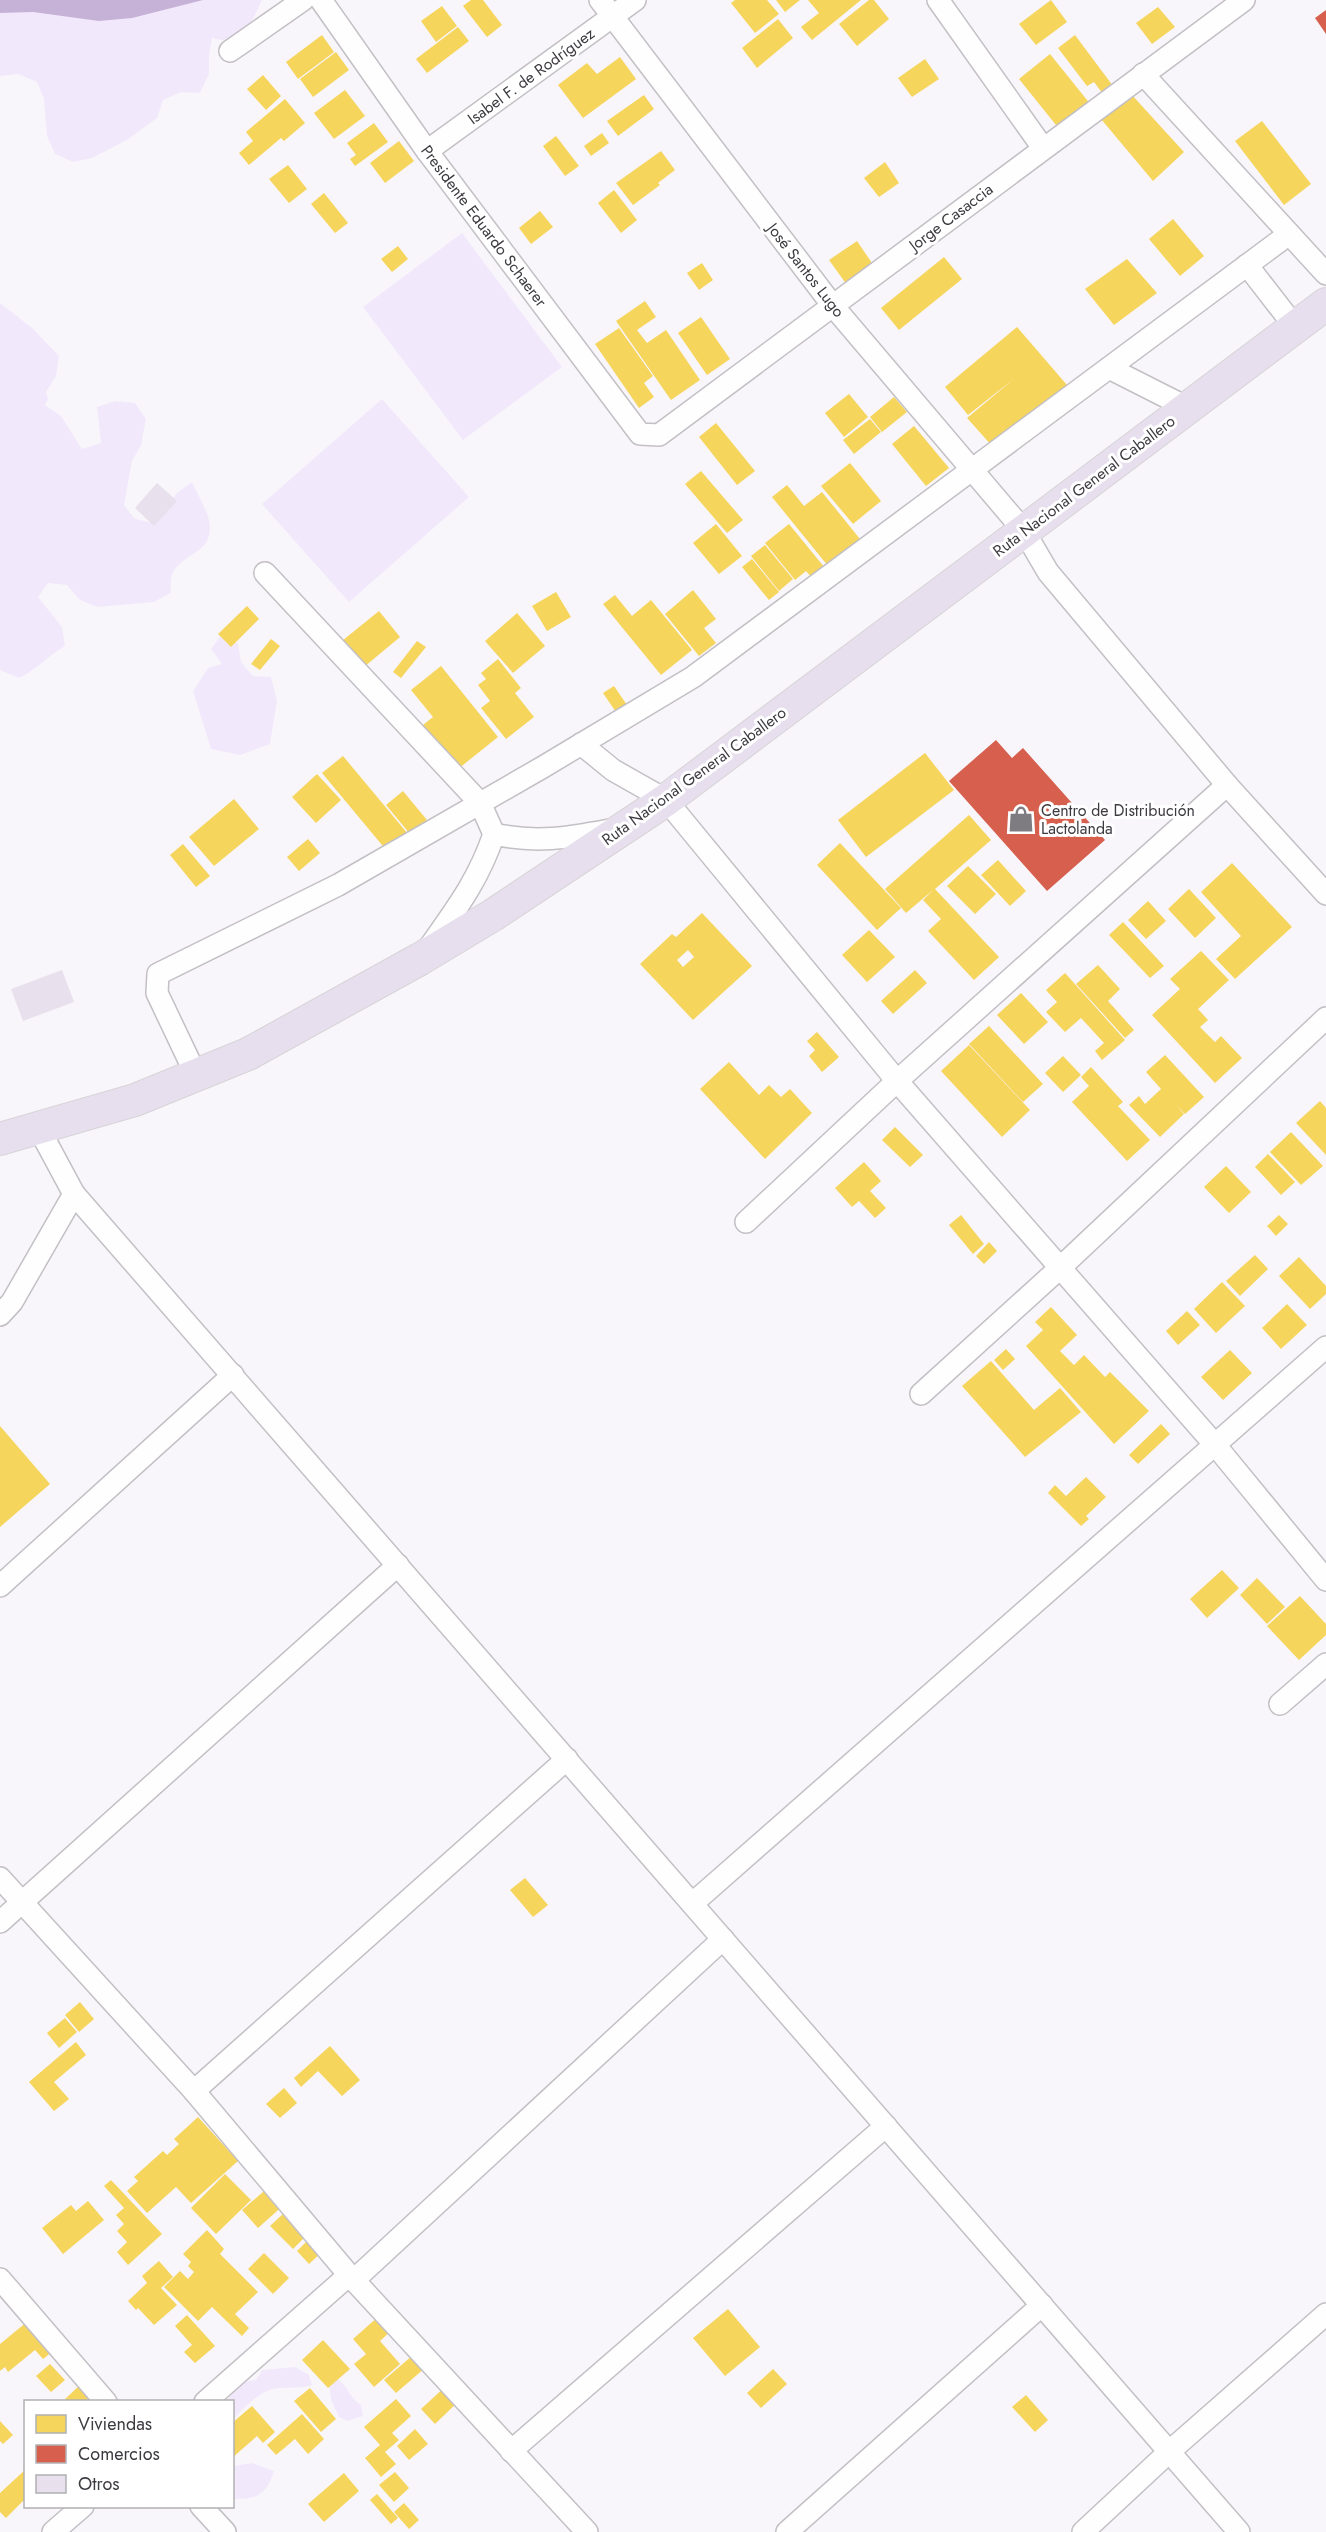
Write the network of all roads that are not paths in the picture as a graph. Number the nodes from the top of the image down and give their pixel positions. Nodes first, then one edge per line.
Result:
1 (303, 0) edge
2 (321, 0) edge
3 (635, 0) edge
4 (938, 0) edge
5 (1244, 0) edge
6 (606, 8) edge
7 (230, 51) dead end
8 (1143, 74) junction
9 (1043, 148) junction
10 (427, 151) junction
11 (1289, 234) junction
12 (1247, 265) junction
13 (1326, 274) edge
14 (1326, 304) edge
15 (833, 306) junction
16 (1295, 327) junction
17 (1109, 369) junction
18 (1188, 408) junction
19 (659, 435) joint
20 (973, 470) junction
21 (1024, 531) junction
22 (265, 573) dead end
23 (581, 744) junction
24 (1227, 785) junction
25 (666, 800) junction
26 (480, 803) junction
27 (626, 827) junction
28 (494, 834) junction
29 (1326, 894) edge
30 (420, 959) junction
31 (1326, 1018) edge
32 (196, 1076) junction
33 (897, 1081) junction
34 (39, 1127) junction
35 (0, 1139) edge
36 (74, 1194) junction
37 (746, 1222) dead end
38 (1061, 1268) junction
39 (0, 1315) edge
40 (1326, 1347) edge
41 (233, 1375) junction
42 (921, 1394) dead end
43 (1216, 1446) junction
44 (398, 1565) junction
45 (1326, 1580) edge
46 (0, 1586) edge
47 (1326, 1664) edge
48 (1280, 1704) dead end
49 (567, 1759) junction
50 (0, 1878) edge
51 (22, 1903) junction
52 (693, 1904) junction
53 (0, 1923) edge
54 (723, 1939) junction
55 (194, 2091) junction
56 (886, 2126) junction
57 (351, 2278) junction
58 (0, 2279) edge
59 (1042, 2305) junction
60 (1326, 2314) edge
61 (104, 2400) edge
62 (207, 2400) edge
63 (511, 2451) junction
64 (1170, 2451) junction
65 (81, 2508) edge
66 (203, 2508) edge
67 (53, 2532) edge
68 (225, 2532) edge
69 (586, 2532) edge
70 (787, 2532) edge
71 (1083, 2532) edge
72 (1239, 2532) edge

1 - 7 street
2 - 10 street, Presidente Eduardo Schaerer
3 - 6 street, Isabel F. de Rodríguez
4 - 9 street
5 - 8 street, Jorge Casaccia
6 - 10 street, Isabel F. de Rodríguez
6 - 15 street, José Santos Lugo
8 - 9 street, Jorge Casaccia
8 - 11 street
9 - 15 street, Jorge Casaccia
10 - 19 street, Presidente Eduardo Schaerer
11 - 12 street
11 - 13 street
12 - 16 street
12 - 17 street
14 - 16 highway, Ruta Nacional General Caballero
15 - 19 street, Jorge Casaccia
15 - 20 street, José Santos Lugo
16 - 18 highway, Ruta Nacional General Caballero
17 - 18 street
17 - 20 street
18 - 21 highway, Ruta Nacional General Caballero
20 - 21 street, José Santos Lugo
20 - 23 street
21 - 24 street, José Santos Lugo
21 - 25 highway, Ruta Nacional General Caballero
22 - 26 street
23 - 25 street
23 - 26 street
24 - 29 street, José Santos Lugo
24 - 33 street
25 - 27 highway, Ruta Nacional General Caballero
25 - 33 street
26 - 28 street
26 - 32 street
27 - 28 street
27 - 30 highway, Ruta Nacional General Caballero
28 - 30 street
30 - 32 highway, Ruta Nacional General Caballero
31 - 38 street
32 - 34 highway, Ruta Nacional General Caballero
33 - 37 street
33 - 38 street
34 - 35 highway, Ruta Nacional General Caballero
34 - 36 street
36 - 39 street
36 - 41 street
38 - 42 street
38 - 43 street
40 - 43 street
41 - 44 street
41 - 46 street
43 - 45 street
43 - 52 street
44 - 49 street
44 - 51 street
47 - 48 street
49 - 52 street
49 - 55 street
50 - 51 street
51 - 53 street
51 - 55 street
52 - 54 street
54 - 56 street
54 - 57 street
55 - 57 street
56 - 59 street
56 - 63 street
57 - 62 street
57 - 63 street
58 - 61 street
59 - 64 street
59 - 70 street
60 - 64 street
63 - 69 street
64 - 71 street
64 - 72 street
65 - 67 street
66 - 68 street

